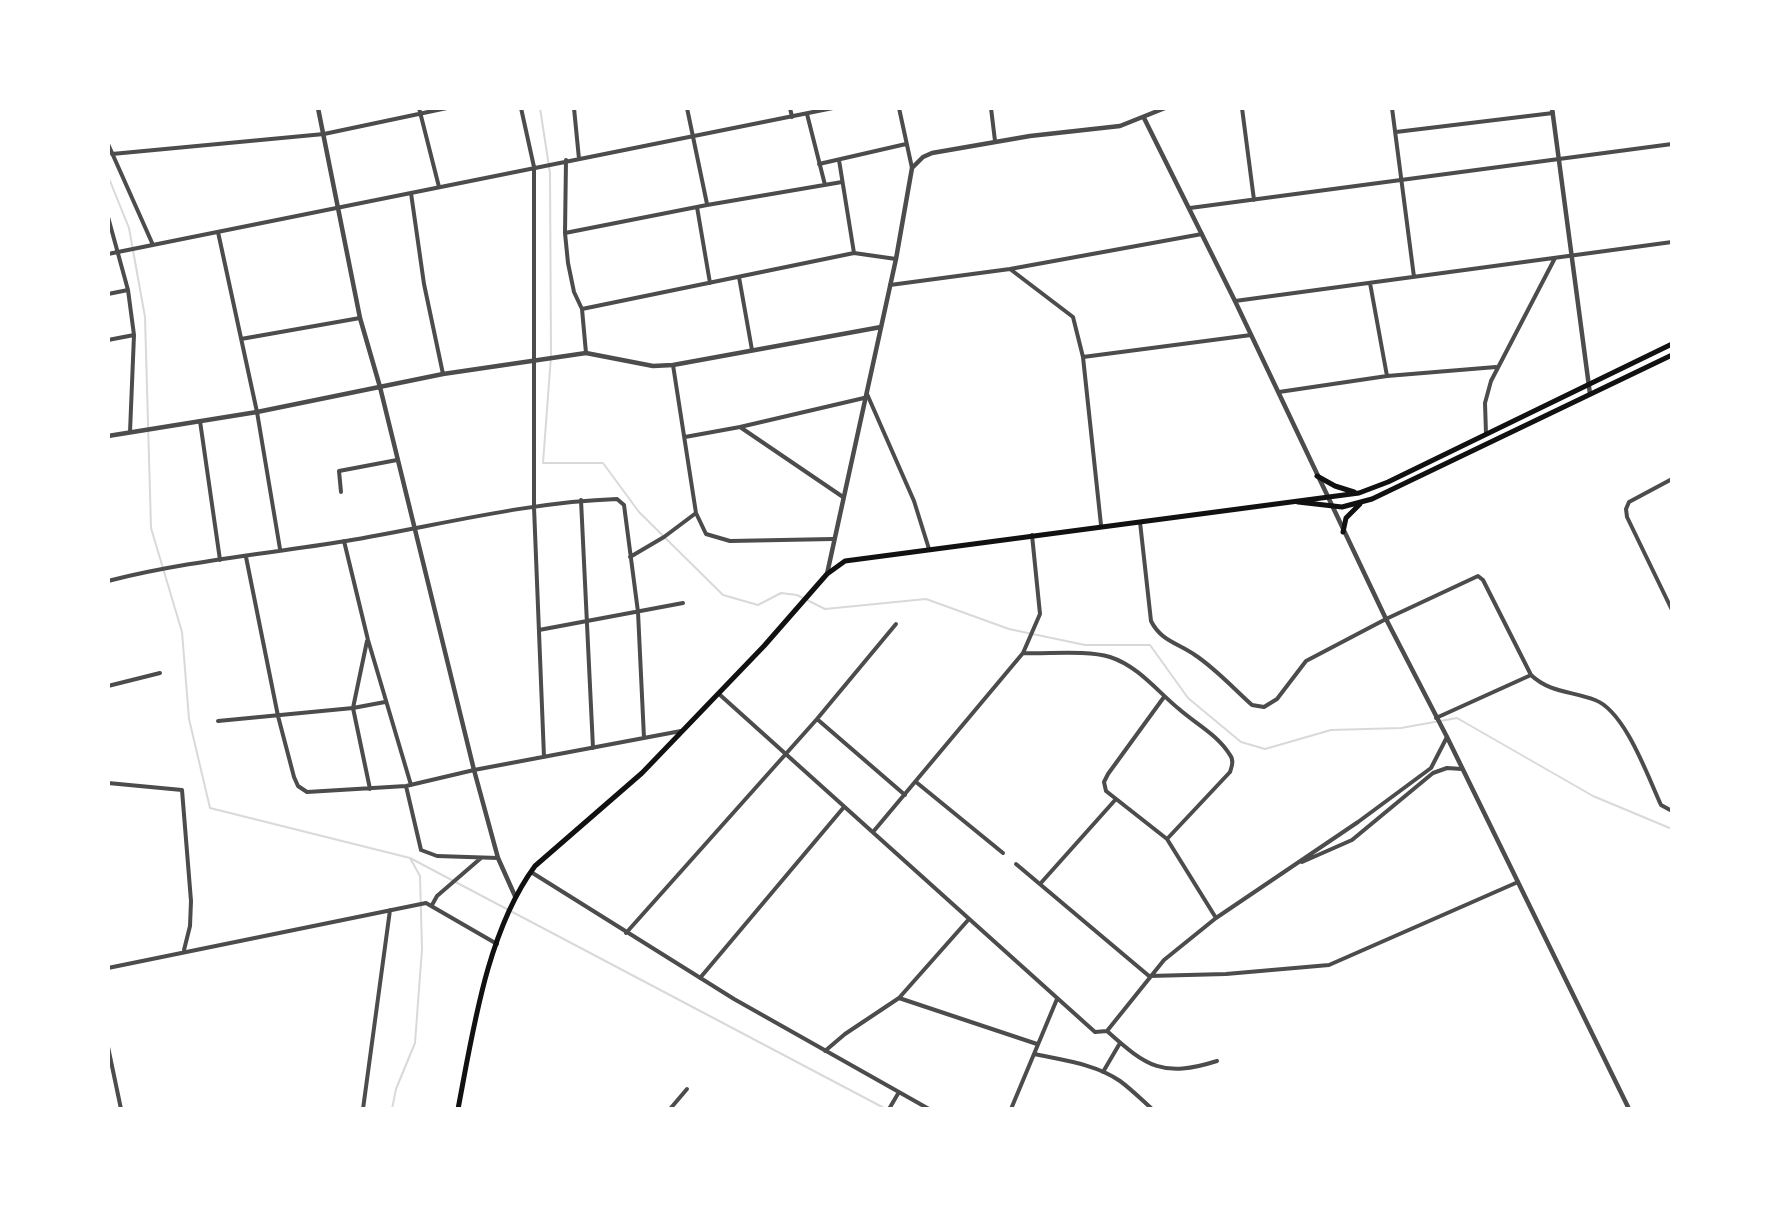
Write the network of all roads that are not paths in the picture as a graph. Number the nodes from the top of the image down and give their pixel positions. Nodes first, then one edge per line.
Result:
1 (318, 108) edge
2 (419, 108) edge
3 (447, 108) edge
4 (521, 108) edge
5 (574, 108) edge
6 (687, 108) edge
7 (790, 108) edge
8 (833, 108) edge
9 (899, 108) edge
10 (991, 108) edge
11 (1165, 108) edge
12 (1242, 108) edge
13 (1392, 108) edge
14 (1552, 111) edge
15 (421, 114) junction
16 (807, 114) junction
17 (792, 117) junction
18 (1144, 118) junction
19 (1396, 132) junction
20 (324, 134) junction
21 (694, 138) junction
22 (995, 141) junction
23 (108, 144) edge
24 (906, 144) junction
25 (1672, 144) edge
26 (112, 154) junction
27 (579, 159) junction
28 (1559, 159) junction
29 (566, 160) junction
30 (839, 160) junction
31 (819, 164) junction
32 (534, 167) junction
33 (912, 168) junction
34 (1402, 181) junction
35 (842, 182) junction
36 (825, 185) junction
37 (439, 187) junction
38 (411, 193) junction
39 (1254, 200) junction
40 (707, 205) junction
41 (339, 206) junction
42 (697, 207) junction
43 (1190, 208) junction
44 (108, 217) edge
45 (219, 232) junction
46 (565, 233) junction
47 (1203, 234) junction
48 (1672, 242) edge
49 (153, 245) junction
50 (119, 252) junction
51 (854, 253) junction
52 (108, 254) edge
53 (1570, 256) junction
54 (1555, 258) junction
55 (896, 259) junction
56 (1010, 269) junction
57 (739, 276) junction
58 (1414, 277) junction
59 (710, 283) junction
60 (1370, 283) junction
61 (889, 285) junction
62 (128, 290) junction
63 (108, 294) edge
64 (1235, 302) junction
65 (582, 309) junction
66 (360, 318) junction
67 (881, 327) junction
68 (134, 335) junction
69 (1251, 335) junction
70 (241, 339) junction
71 (108, 340) edge
72 (1672, 344) edge
73 (752, 350) junction
74 (586, 353) junction
75 (1672, 355) edge
76 (1083, 357) junction
77 (536, 362) junction
78 (673, 365) junction
79 (1496, 367) junction
80 (443, 374) junction
81 (1388, 376) junction
82 (1587, 385) junction
83 (380, 387) junction
84 (866, 391) junction
85 (1279, 392) junction
86 (1590, 394) junction
87 (864, 398) junction
88 (257, 412) junction
89 (200, 420) junction
90 (740, 427) junction
91 (132, 432) junction
92 (1486, 435) junction
93 (108, 436) edge
94 (685, 437) junction
95 (397, 460) junction
96 (1317, 476) junction
97 (1672, 479) edge
98 (341, 492) dead end
99 (1359, 493) junction
100 (1326, 495) junction
101 (843, 497) junction
102 (581, 500) junction
103 (1293, 502) junction
104 (1360, 504) junction
105 (534, 507) junction
106 (1332, 508) junction
107 (696, 513) junction
108 (1140, 521) junction
109 (1101, 525) junction
110 (414, 529) junction
111 (1343, 532) junction
112 (1032, 535) junction
113 (833, 539) junction
114 (344, 541) junction
115 (280, 549) junction
116 (929, 549) junction
117 (246, 557) junction
118 (630, 557) junction
119 (220, 560) junction
120 (827, 573) junction
121 (108, 581) edge
122 (683, 603) dead end
123 (1672, 610) edge
124 (638, 612) junction
125 (1386, 620) junction
126 (587, 622) junction
127 (896, 624) dead end
128 (539, 630) junction
129 (368, 640) junction
130 (1023, 653) junction
131 (160, 673) dead end
132 (1531, 675) junction
133 (108, 686) edge
134 (718, 694) junction
135 (1165, 697) junction
136 (385, 702) junction
137 (353, 708) junction
138 (278, 716) junction
139 (1436, 718) junction
140 (817, 719) junction
141 (218, 722) dead end
142 (684, 730) junction
143 (1447, 737) junction
144 (644, 738) junction
145 (593, 748) junction
146 (785, 754) junction
147 (544, 757) junction
148 (474, 770) junction
149 (1462, 770) junction
150 (108, 782) edge
151 (916, 782) junction
152 (408, 786) junction
153 (370, 789) junction
154 (905, 795) junction
155 (1116, 799) junction
156 (844, 807) junction
157 (1672, 811) edge
158 (873, 832) junction
159 (1167, 839) junction
160 (1004, 853) dead end
161 (481, 858) junction
162 (498, 858) junction
163 (1016, 864) dead end
164 (1295, 864) junction
165 (530, 872) junction
166 (1518, 882) junction
167 (1040, 884) junction
168 (514, 898) junction
169 (432, 905) junction
170 (390, 910) junction
171 (1216, 918) junction
172 (969, 919) junction
173 (626, 933) junction
174 (497, 944) junction
175 (184, 951) junction
176 (108, 968) edge
177 (1149, 976) junction
178 (700, 978) junction
179 (899, 999) junction
180 (1057, 999) junction
181 (1107, 1031) junction
182 (1120, 1043) junction
183 (1037, 1044) junction
184 (108, 1047) edge
185 (825, 1051) junction
186 (1034, 1054) junction
187 (1216, 1061) dead end
188 (1103, 1072) junction
189 (687, 1089) dead end
190 (899, 1092) junction
191 (121, 1109) edge
192 (363, 1109) edge
193 (458, 1109) edge
194 (670, 1109) edge
195 (889, 1109) edge
196 (929, 1109) edge
197 (1011, 1109) edge
198 (1152, 1109) edge
199 (1629, 1109) edge

1 - 20 street
2 - 15 street
3 - 15 street
4 - 32 street
5 - 27 street
6 - 21 street
7 - 17 street
8 - 16 street
9 - 24 street
10 - 22 street
11 - 18 street
12 - 39 street
13 - 19 street
14 - 19 street
14 - 28 street
15 - 20 street
15 - 37 street
16 - 17 street
16 - 31 street
17 - 21 street
18 - 22 street
18 - 43 street
19 - 34 street
20 - 26 street
20 - 41 street
21 - 27 street
21 - 40 street
22 - 33 street
23 - 26 street
24 - 30 street
24 - 33 street
25 - 28 street
26 - 49 street
27 - 29 street
28 - 34 street
28 - 53 street
29 - 32 street
29 - 46 street
30 - 31 street
30 - 35 street
31 - 36 street
32 - 37 street
32 - 77 street
33 - 55 street
34 - 39 street
34 - 58 street
35 - 36 street
35 - 51 street
36 - 40 street
37 - 38 street
38 - 41 street
38 - 80 street
39 - 43 street
40 - 42 street
41 - 45 street
41 - 66 street
42 - 46 street
42 - 59 street
43 - 47 street
44 - 50 street
45 - 49 street
45 - 70 street
46 - 65 street
47 - 56 street
47 - 64 street
48 - 53 street
49 - 50 street
50 - 52 street
50 - 62 street
51 - 55 street
51 - 57 street
53 - 54 street
53 - 82 street
54 - 58 street
54 - 79 street
55 - 61 street
56 - 61 street
56 - 76 street
57 - 59 street
57 - 73 street
58 - 60 street
59 - 65 street
60 - 64 street
60 - 81 street
61 - 67 street
62 - 63 street
62 - 68 street
64 - 69 street
65 - 74 street
66 - 70 street
66 - 83 street
67 - 73 street
67 - 84 street
68 - 71 street
68 - 91 street
69 - 76 street
69 - 85 street
70 - 88 street
72 - 82 main road
73 - 78 street
74 - 77 street
74 - 78 street
75 - 86 main road
76 - 109 street
77 - 80 street
77 - 105 street
78 - 94 street
79 - 81 street
79 - 92 street
80 - 83 street
81 - 85 street
82 - 86 street
82 - 92 main road
83 - 88 street
83 - 95 street
84 - 87 street
84 - 116 street
85 - 96 street
86 - 104 main road
87 - 90 street
87 - 101 street
88 - 89 street
88 - 115 street
89 - 91 street
89 - 119 street
90 - 94 street
90 - 101 street
91 - 93 street
92 - 99 main road
94 - 107 street
95 - 98 street
95 - 110 street
96 - 99 main road
96 - 100 street
97 - 123 street
99 - 100 main road
100 - 103 main road
100 - 106 street
101 - 113 street
102 - 105 street
102 - 118 street
102 - 126 street
103 - 106 main road
103 - 108 main road
104 - 106 main road
104 - 111 main road
105 - 110 street
105 - 128 street
106 - 111 street
107 - 113 street
107 - 118 street
108 - 109 main road
108 - 125 street
109 - 112 main road
110 - 114 street
110 - 148 street
111 - 125 street
112 - 116 main road
112 - 130 street
113 - 120 street
114 - 115 street
114 - 129 street
115 - 117 street
116 - 120 main road
117 - 119 street
117 - 138 street
118 - 124 street
119 - 121 street
120 - 134 main road
122 - 124 street
124 - 126 street
124 - 144 street
125 - 132 street
125 - 139 street
126 - 128 street
126 - 145 street
127 - 140 street
128 - 147 street
129 - 136 street
129 - 137 street
130 - 135 street
130 - 151 street
131 - 133 street
132 - 139 street
132 - 157 street
134 - 142 main road
134 - 146 street
135 - 155 street
135 - 159 street
136 - 137 street
136 - 152 street
137 - 138 street
137 - 153 street
138 - 141 street
138 - 153 street
139 - 143 street
140 - 146 street
140 - 154 street
142 - 144 street
142 - 165 main road
143 - 149 street
143 - 164 street
144 - 145 street
145 - 147 street
146 - 156 street
146 - 173 street
147 - 148 street
148 - 152 street
148 - 162 street
149 - 164 street
149 - 166 street
150 - 175 street
151 - 154 street
151 - 160 street
152 - 153 street
152 - 161 street
154 - 158 street
155 - 159 street
155 - 167 street
156 - 158 street
156 - 178 street
158 - 172 street
159 - 171 street
161 - 162 street
161 - 169 street
162 - 168 street
163 - 167 street
164 - 171 street
165 - 168 main road
165 - 173 street
166 - 177 street
166 - 199 street
167 - 177 street
168 - 174 main road
169 - 170 street
169 - 174 street
170 - 175 street
170 - 192 street
171 - 177 street
172 - 179 street
172 - 180 street
173 - 178 street
174 - 193 main road
175 - 176 street
177 - 181 street
178 - 185 street
179 - 183 street
179 - 185 street
180 - 181 street
180 - 183 street
181 - 182 street
182 - 187 street
182 - 188 street
183 - 186 street
184 - 191 street
185 - 190 street
186 - 188 street
186 - 197 street
188 - 198 street
189 - 194 street
190 - 195 street
190 - 196 street

